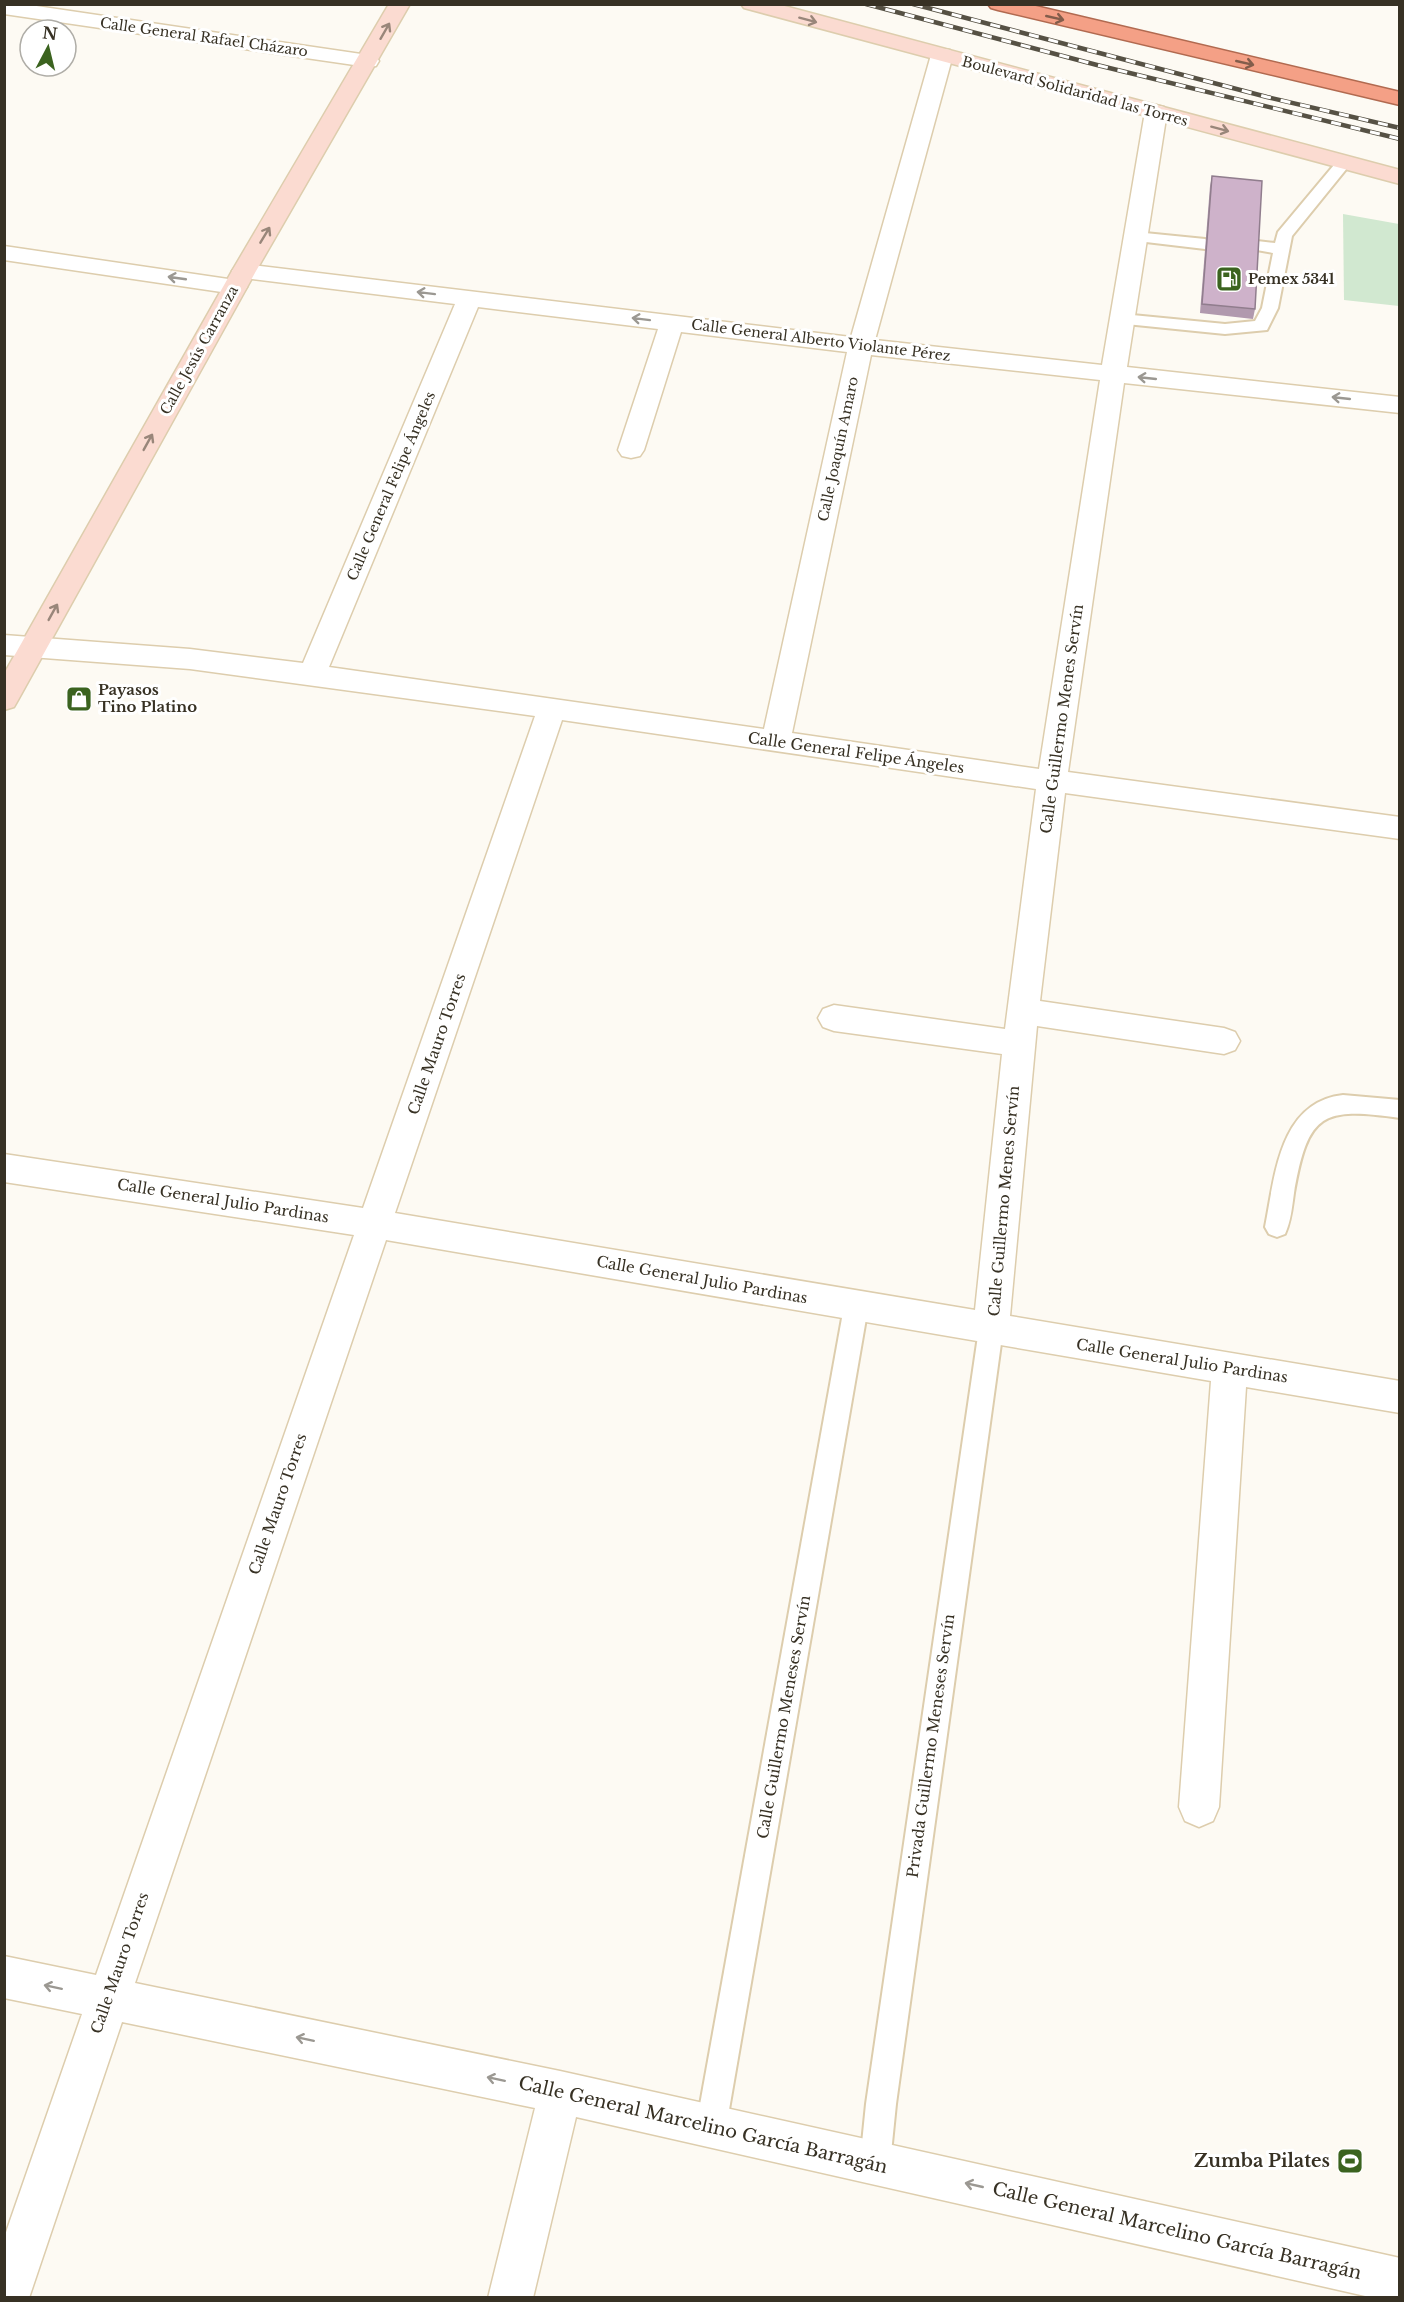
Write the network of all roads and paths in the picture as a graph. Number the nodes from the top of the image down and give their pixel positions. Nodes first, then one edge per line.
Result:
1 (400, 4) edge
2 (752, 4) edge
3 (998, 4) edge
4 (4, 8) edge
5 (942, 55) junction
6 (368, 61) junction
7 (1400, 99) edge
8 (1156, 112) junction
9 (1344, 162) junction
10 (1400, 177) edge
11 (1135, 237) junction
12 (1206, 243) edge
13 (1257, 246) edge
14 (1282, 249) junction
15 (4, 253) edge
16 (239, 279) junction
17 (470, 298) junction
18 (1122, 320) junction
19 (672, 322) junction
20 (861, 346) junction
21 (1113, 375) junction
22 (1400, 405) edge
23 (631, 450) dead end
24 (4, 645) edge
25 (33, 646) junction
26 (312, 674) junction
27 (4, 700) edge
28 (551, 710) junction
29 (776, 742) junction
30 (1052, 781) junction
31 (1400, 828) edge
32 (1023, 1011) junction
33 (834, 1018) dead end
34 (1224, 1041) dead end
35 (1019, 1044) junction
36 (1400, 1109) edge
37 (4, 1168) edge
38 (375, 1224) junction
39 (1277, 1227) dead end
40 (856, 1306) junction
41 (991, 1329) junction
42 (1230, 1369) junction
43 (1400, 1397) edge
44 (1199, 1807) dead end
45 (4, 1977) edge
46 (108, 1998) junction
47 (560, 2092) junction
48 (711, 2127) junction
49 (875, 2163) junction
50 (1400, 2281) edge
51 (6, 2291) edge
52 (510, 2298) edge

6 -> 1 main road, Calle Jesús Carranza
2 -> 5 main road, Boulevard Solidaridad las Torres
3 -> 7 highway
4 - 6 street, Calle General Rafael Cházaro
5 - 8 main road, Boulevard Solidaridad las Torres
5 - 20 street, Calle Joaquín Amaro
16 -> 6 main road, Calle Jesús Carranza
8 -> 9 main road, Boulevard Solidaridad las Torres
8 - 11 street, Calle Guillermo Menes Servín
9 - 10 main road, Boulevard Solidaridad las Torres
9 - 14 lane
11 - 12 lane
11 - 18 street, Calle Guillermo Menes Servín
13 - 14 lane
14 - 18 lane
16 -> 15 street, Calle General Alberto Violante Pérez
17 -> 16 street, Calle General Alberto Violante Pérez
25 -> 16 main road, Calle Jesús Carranza
19 -> 17 street, Calle General Alberto Violante Pérez
17 - 26 street, Calle General Felipe Ángeles
18 - 21 street, Calle Guillermo Menes Servín
19 - 20 street, Calle General Alberto Violante Pérez
19 - 23 street
20 - 21 street, Calle General Alberto Violante Pérez
20 - 29 street, Calle Joaquín Amaro
22 -> 21 street, Calle General Alberto Violante Pérez
21 - 30 street, Calle Guillermo Menes Servín
24 - 25 street, Calle General Felipe Ángeles
25 - 26 street, Calle General Felipe Ángeles
25 - 27 main road, Calle Jesús Carranza
26 - 28 street, Calle General Felipe Ángeles
28 - 29 street, Calle General Felipe Ángeles
28 - 38 street, Calle Mauro Torres
29 - 30 street, Calle General Felipe Ángeles
30 - 31 street, Calle General Felipe Ángeles
30 - 32 street, Calle Guillermo Menes Servín
32 - 34 street
32 - 35 street, Calle Guillermo Menes Servín
33 - 35 street
35 - 41 street, Calle Guillermo Menes Servín
36 - 39 lane
37 - 38 street, Calle General Julio Pardinas
38 - 40 street, Calle General Julio Pardinas
38 - 46 street, Calle Mauro Torres
40 - 41 street, Calle General Julio Pardinas
40 - 48 lane, Calle Guillermo Meneses Servín
41 - 42 street, Calle General Julio Pardinas
41 - 49 lane, Privada Guillermo Meneses Servín
42 - 43 street, Calle General Julio Pardinas
42 - 44 street
46 -> 45 street, Calle General Marcelino García Barragán
47 -> 46 street, Calle General Marcelino García Barragán
46 - 51 street, Calle Mauro Torres
47 - 48 street, Calle General Marcelino García Barragán
47 - 52 street
48 - 49 street, Calle General Marcelino García Barragán
50 -> 49 street, Calle General Marcelino García Barragán

